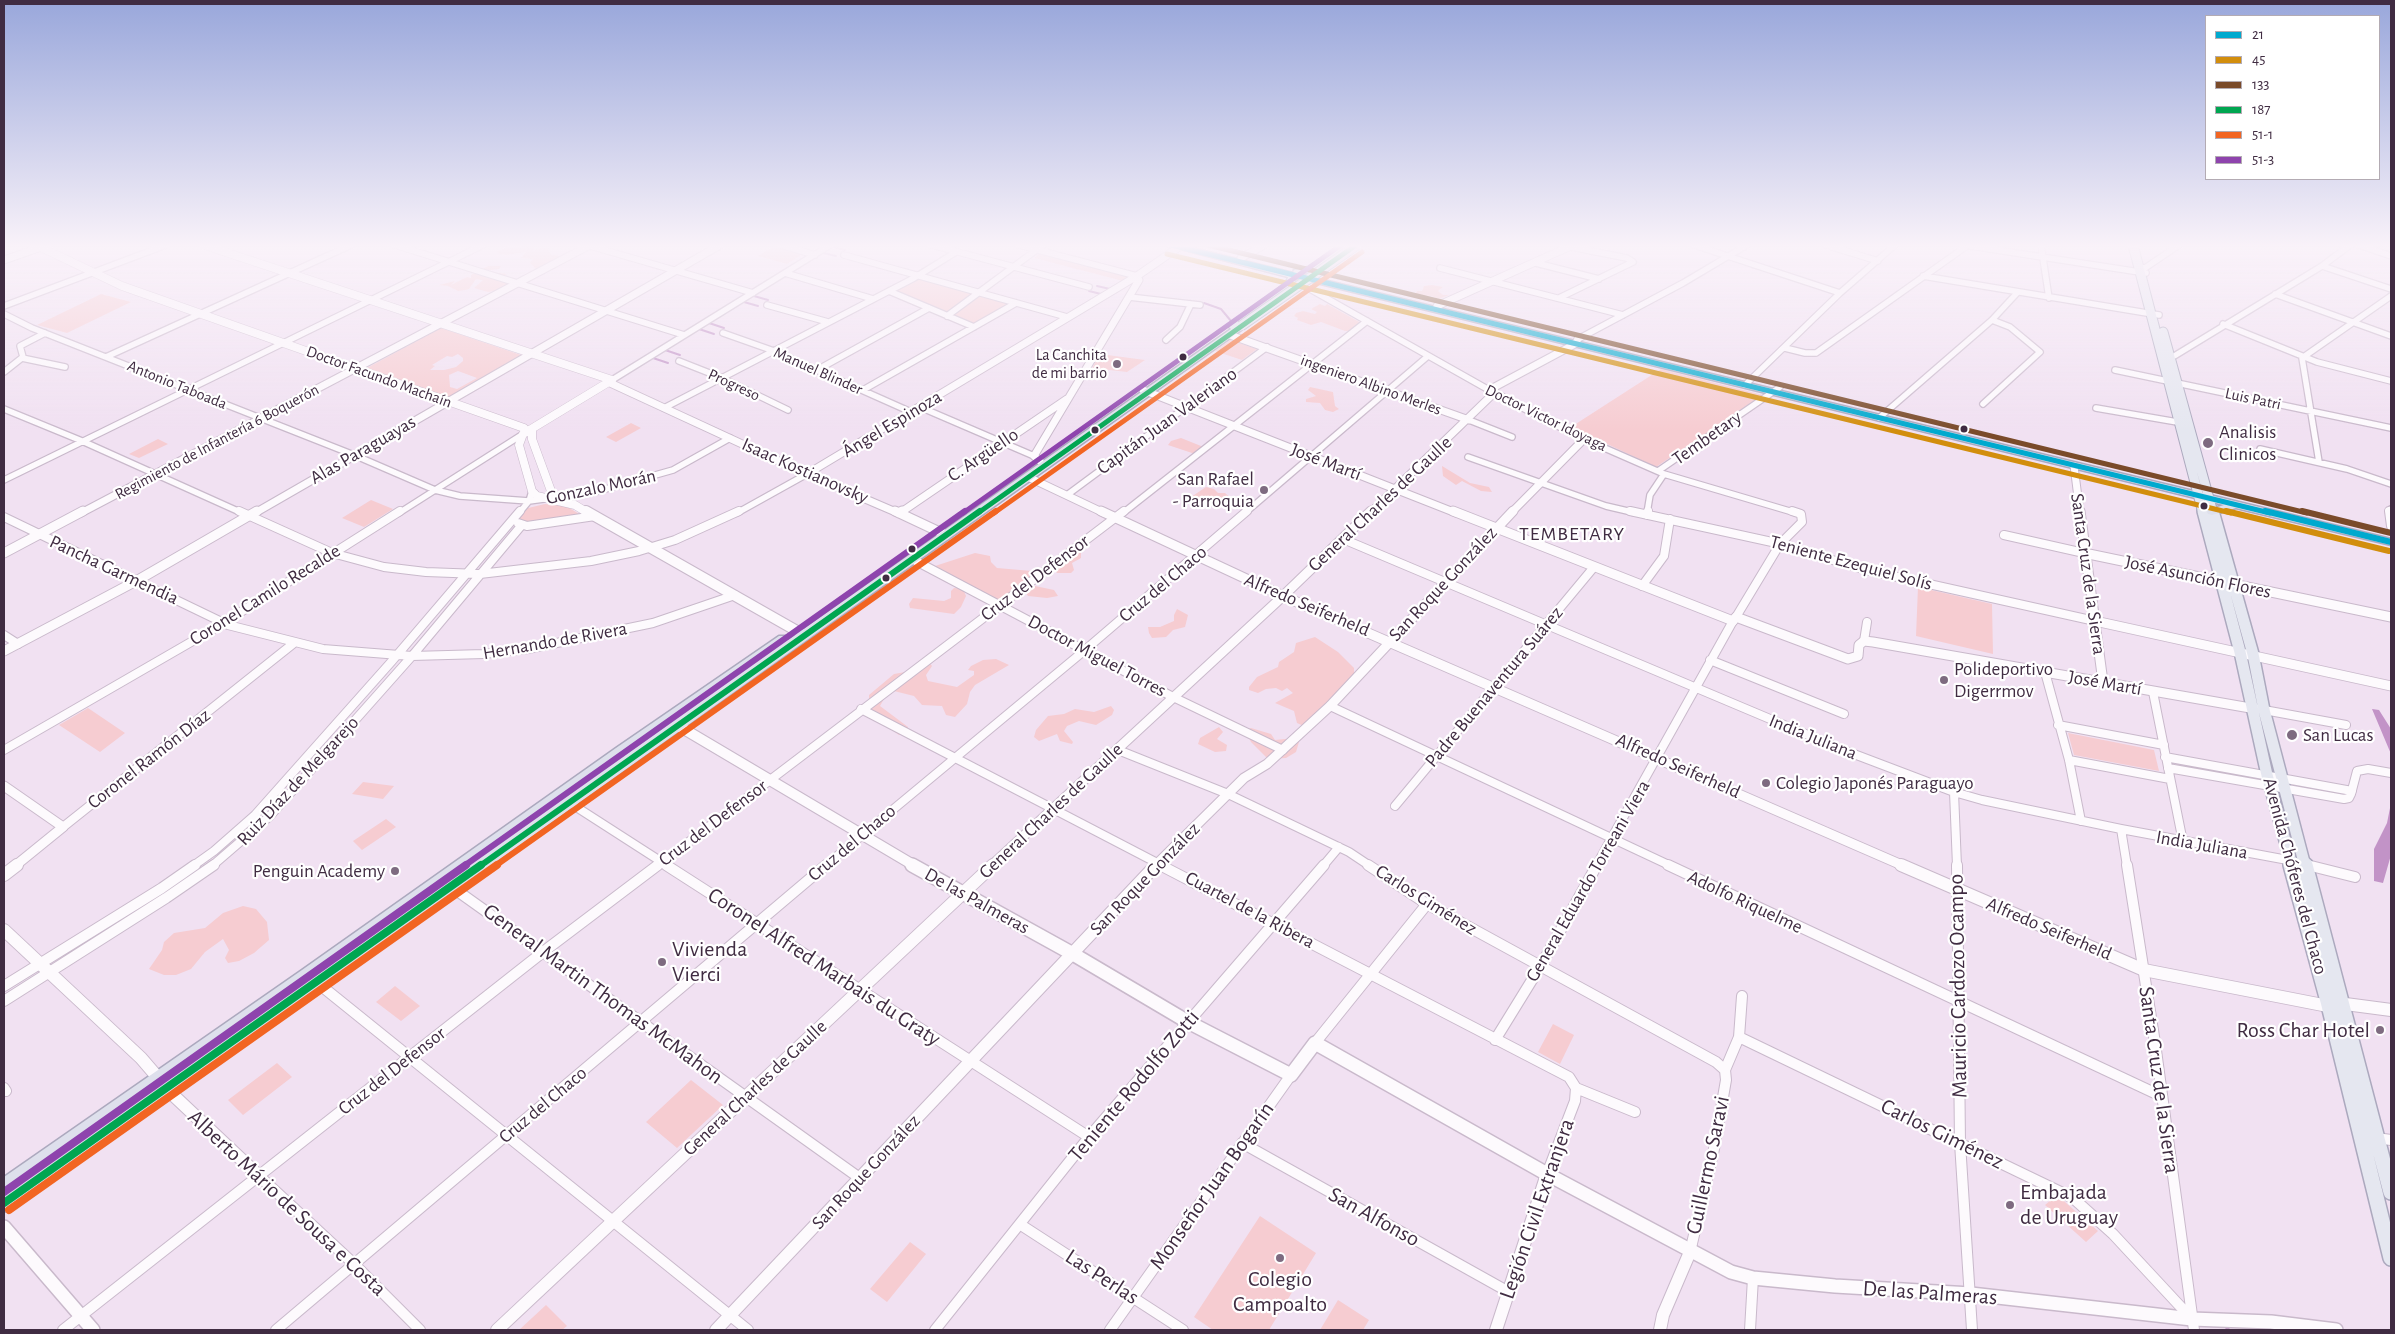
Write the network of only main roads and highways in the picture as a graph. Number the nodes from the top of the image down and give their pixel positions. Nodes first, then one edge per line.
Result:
1 (184, 307) edge
2 (390, 307) edge
3 (1258, 307) edge
4 (1265, 307) edge
5 (1267, 307) edge
6 (1272, 307) edge
7 (1435, 307) edge
8 (1442, 307) edge
9 (2153, 307) edge
10 (1236, 328) junction
11 (1576, 341) junction
12 (2166, 358) junction
13 (1146, 391) junction
14 (2183, 423) junction
15 (527, 432) junction
16 (1955, 433) junction
17 (1037, 459) junction
18 (1028, 477) junction
19 (2202, 494) junction
20 (554, 499) junction
21 (2235, 505) junction
22 (2212, 512) junction
23 (942, 534) junction
24 (2391, 536) edge
25 (2391, 542) edge
26 (2227, 582) junction
27 (800, 632) junction
28 (672, 722) junction
29 (2276, 782) junction
30 (2335, 1005) junction
31 (1291, 1075) joint
32 (164, 1083) junction
33 (2385, 1140) edge
34 (2367, 1161) junction
35 (31, 1168) junction
36 (1547, 1174) joint
37 (4, 1187) edge
38 (2391, 1192) edge
39 (4, 1193) edge
40 (4, 1203) edge
41 (4, 1227) edge
42 (2391, 1232) edge
43 (2391, 1258) edge
44 (2193, 1324) edge
45 (93, 1330) edge
46 (2336, 1330) edge

1 - 15 main road, Doctor Facundo Machaín
2 - 15 main road, Coronel Camilo Recalde
3 - 10 highway
4 - 10 highway, bridge
5 - 10 highway, bridge
6 - 10 highway
7 - 11 highway
8 - 11 highway
9 - 12 main road
10 - 13 highway
11 - 16 highway
12 - 14 main road
12 - 14 main road
13 - 17 highway
13 - 18 highway
14 - 19 main road
15 - 20 main road
15 - 20 main road
16 - 19 highway
16 - 19 highway
17 - 18 highway
17 - 23 highway
18 - 23 highway
19 - 21 highway
19 - 22 main road, Avenida Chóferes del Chaco
19 - 24 highway
19 - 26 main road, Avenida Chóferes del Chaco
20 - 27 main road
21 - 22 highway
21 - 25 highway
22 - 26 main road, Avenida Chóferes del Chaco
23 - 27 highway
23 - 27 highway
26 - 29 main road, Avenida Chóferes del Chaco
27 - 28 highway
27 - 28 highway
28 - 31 main road, De las Palmeras
28 - 32 highway
29 - 30 main road, Avenida Chóferes del Chaco
29 - 30 main road, Avenida Chóferes del Chaco
30 - 33 main road, Avenida Chóferes del Chaco
30 - 34 main road, Avenida Chóferes del Chaco
31 - 36 main road, Monseñor Juan Bogarín
32 - 35 highway
32 - 40 highway
33 - 38 main road, Avenida Chóferes del Chaco
34 - 42 main road
34 - 43 main road, Avenida Chóferes del Chaco
35 - 37 highway
35 - 39 highway
36 - 44 main road, De las Palmeras
41 - 45 main road
44 - 46 main road, De las Palmeras

